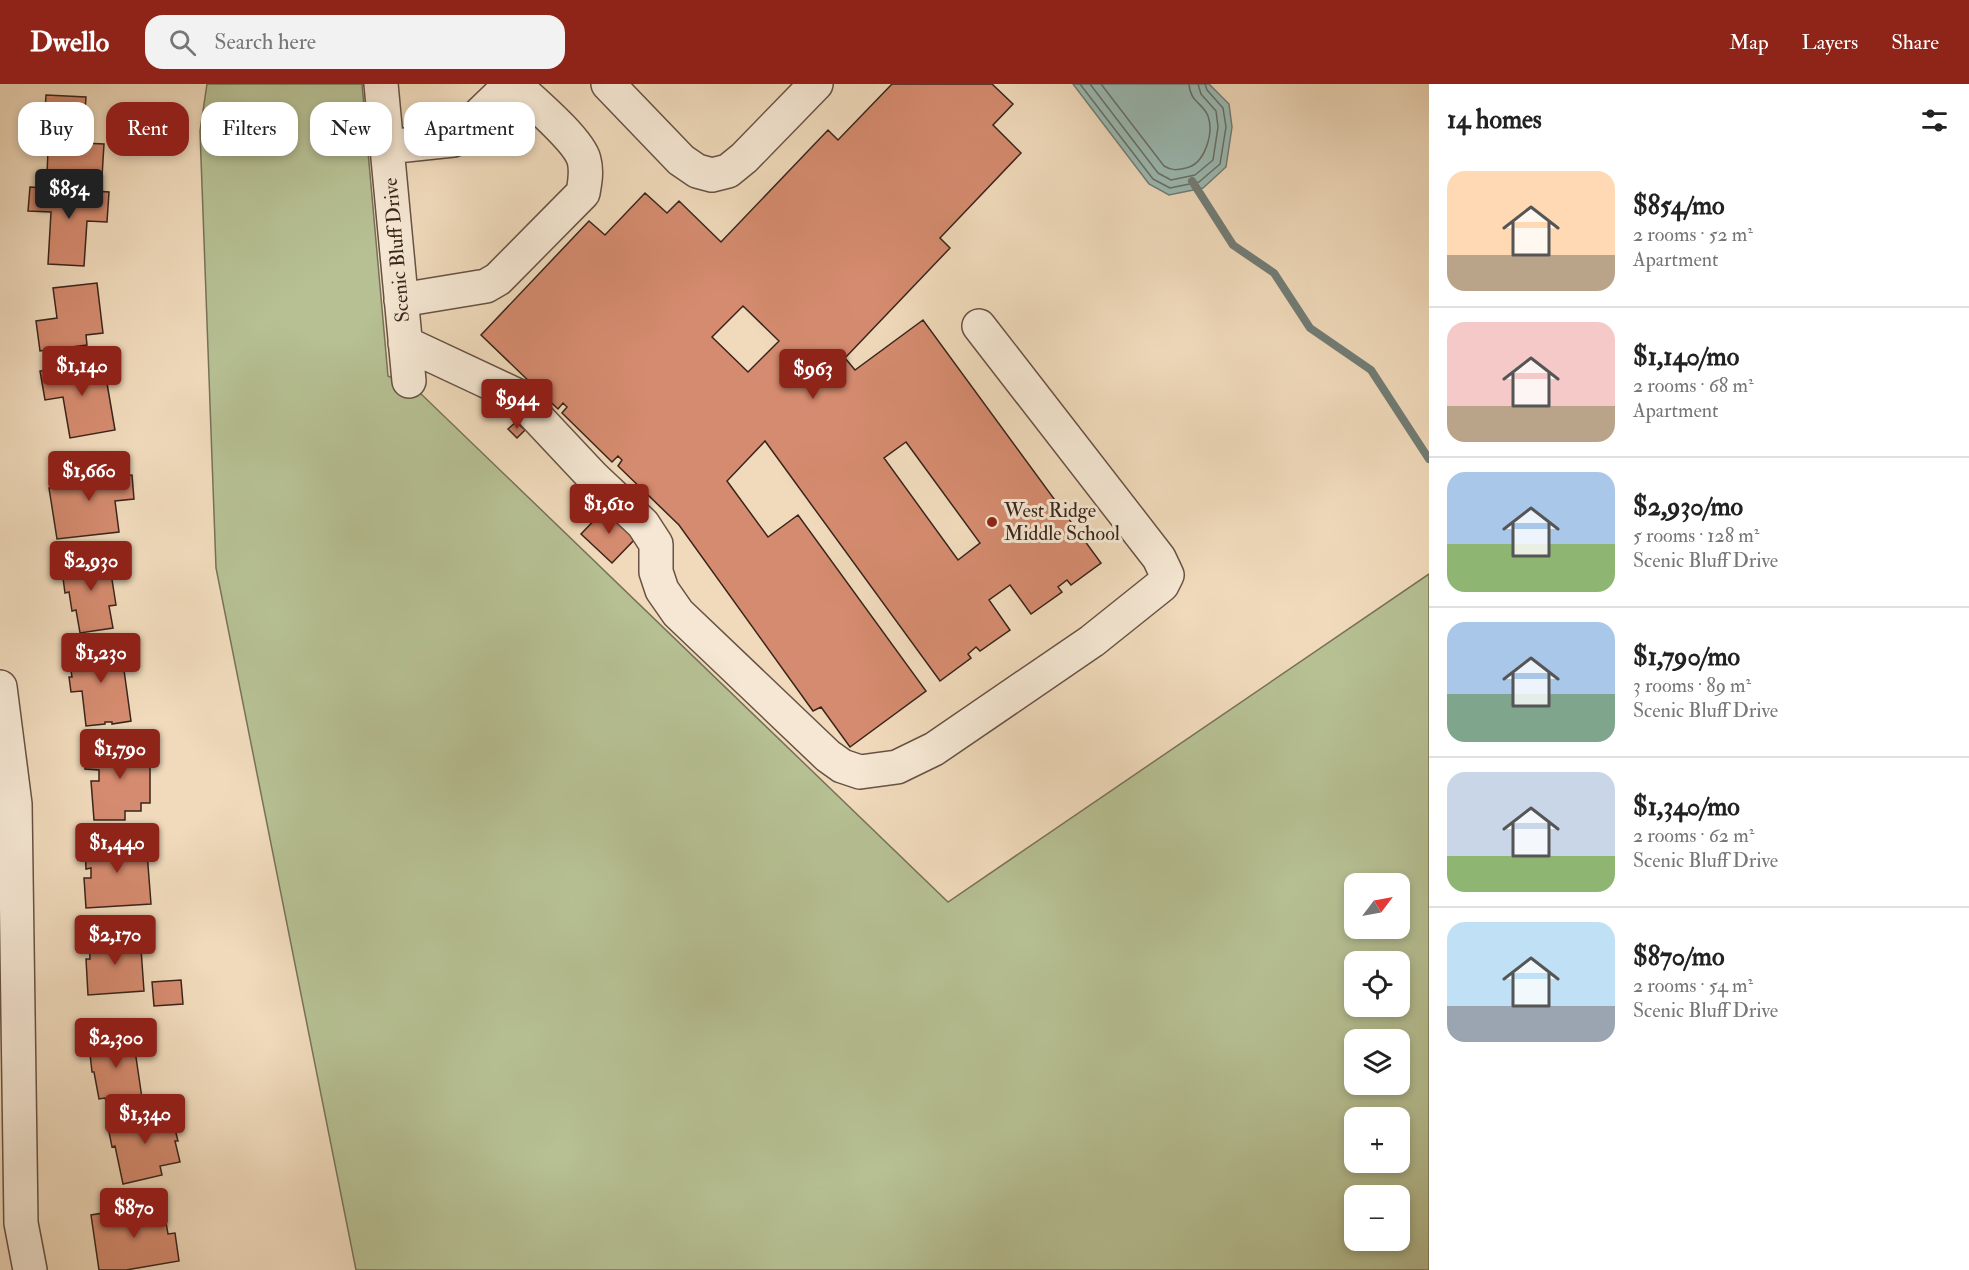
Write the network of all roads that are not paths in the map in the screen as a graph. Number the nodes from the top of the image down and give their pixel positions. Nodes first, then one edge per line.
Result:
1 (381, 84) edge
2 (513, 84) edge
3 (608, 84) edge
4 (816, 84) edge
5 (383, 102) edge
6 (392, 146) edge
7 (388, 156) edge
8 (401, 300) junction
9 (978, 326) dead end
10 (405, 343) junction
11 (409, 381) dead end
12 (0, 687) edge
13 (30, 1270) edge

1 - 5 street, Scenic Bluff Drive
2 - 6 street
2 - 8 street
3 - 4 street
7 - 8 street, Scenic Bluff Drive
8 - 10 street, Scenic Bluff Drive
9 - 10 street
10 - 11 street, Scenic Bluff Drive
12 - 13 street

